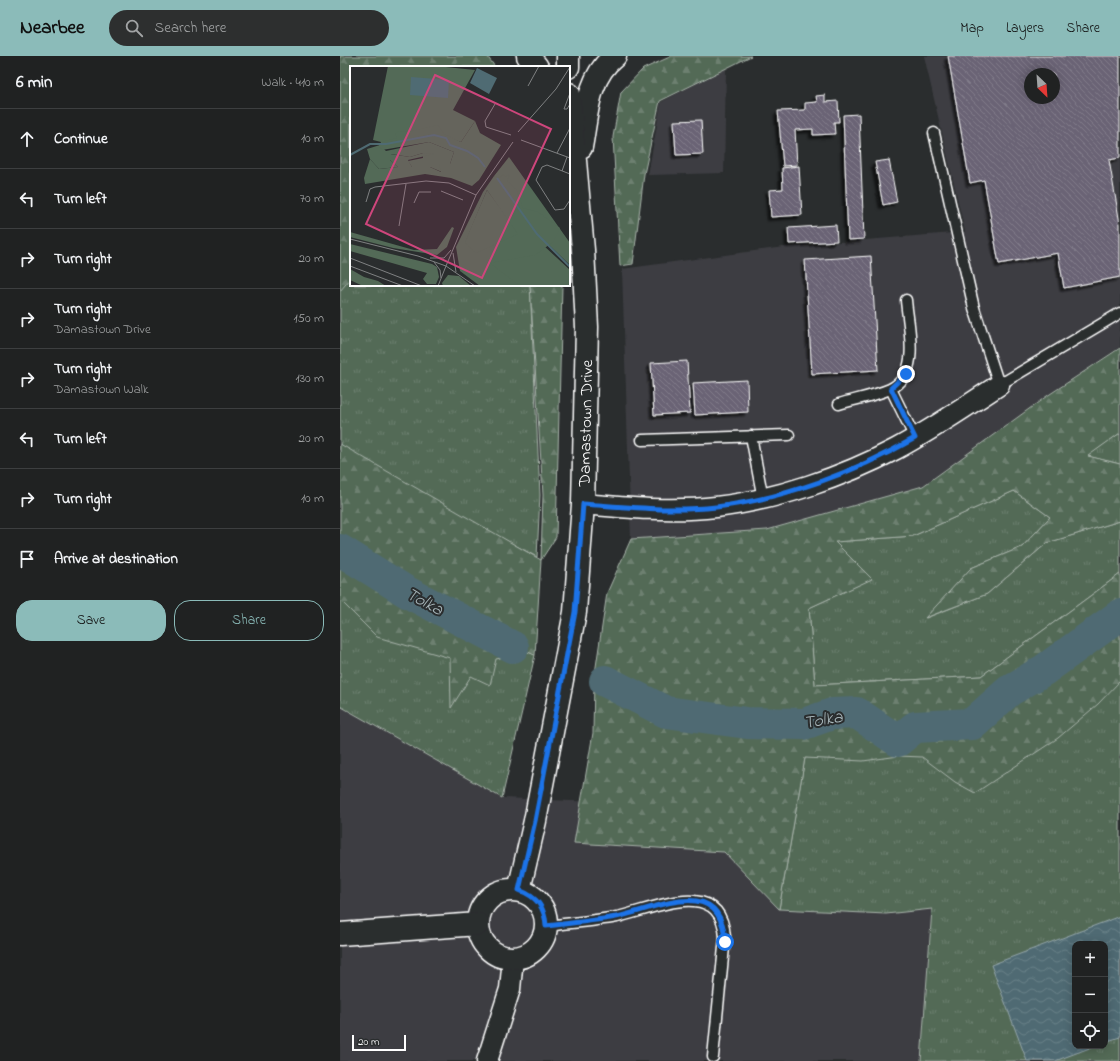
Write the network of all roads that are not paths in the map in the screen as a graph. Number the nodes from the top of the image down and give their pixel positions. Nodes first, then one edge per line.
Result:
1 (528, 56) edge
2 (615, 56) edge
3 (536, 66) edge
4 (570, 105) edge
5 (934, 133) dead end
6 (570, 150) edge
7 (576, 172) junction
8 (906, 300) dead end
9 (1120, 313) edge
10 (999, 385) junction
11 (891, 388) junction
12 (839, 404) dead end
13 (789, 435) dead end
14 (751, 436) junction
15 (915, 438) junction
16 (642, 440) dead end
17 (763, 499) junction
18 (583, 504) junction
19 (519, 890) junction
20 (478, 924) junction
21 (546, 926) junction
22 (340, 934) edge
23 (513, 958) junction
24 (713, 1057) dead end
25 (487, 1061) edge

1 - 3 street
2 - 7 street
4 - 7 street, Damastown Drive
5 - 10 lane
6 - 7 street
7 - 18 street, Damastown Drive
8 - 11 lane
9 - 10 lane
10 - 15 street
11 - 12 lane
11 - 15 lane
13 - 14 lane
14 - 16 lane
14 - 17 lane
15 - 17 street
17 - 18 street
18 - 19 street, Damastown Drive
19 - 20 street
19 - 21 street
20 - 22 street
20 - 23 street
21 - 23 street
21 - 24 lane
23 - 25 street

